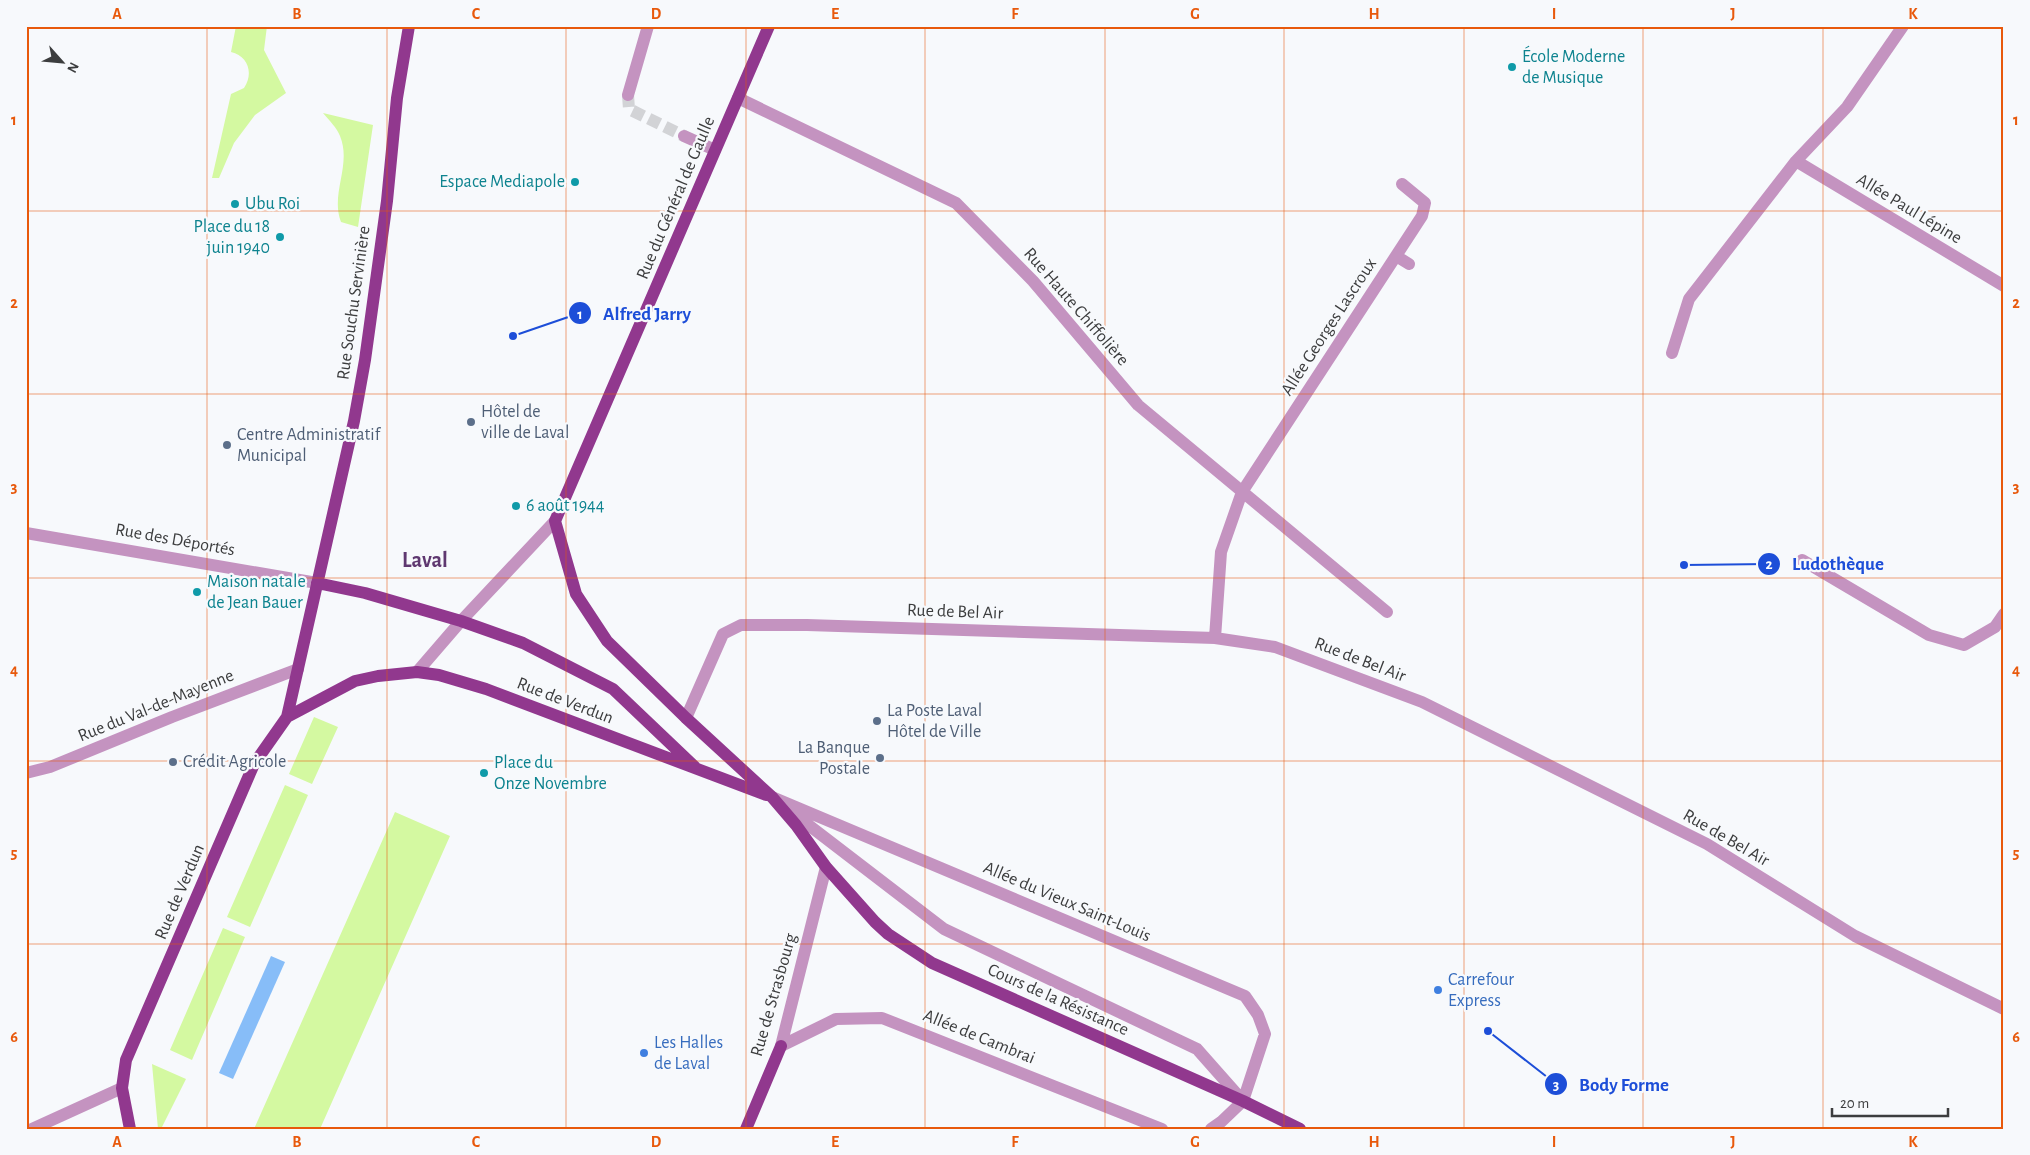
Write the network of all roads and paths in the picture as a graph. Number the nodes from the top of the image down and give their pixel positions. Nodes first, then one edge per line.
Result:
1 (409, 26) edge
2 (648, 26) edge
3 (769, 26) edge
4 (1903, 26) edge
5 (628, 95) dead end
6 (738, 98) junction
7 (684, 136) tunnel mouth
8 (715, 150) junction
9 (1796, 161) junction
10 (1402, 184) dead end
11 (1396, 256) junction
12 (1409, 264) dead end
13 (2004, 286) edge
14 (1672, 353) dead end
15 (1242, 492) junction
16 (555, 521) junction
17 (26, 533) edge
18 (1802, 560) dead end
19 (317, 583) junction
20 (1387, 612) dead end
21 (2004, 614) edge
22 (461, 621) junction
23 (1215, 638) junction
24 (298, 669) junction
25 (417, 672) junction
26 (287, 717) junction
27 (686, 718) junction
28 (698, 770) junction
29 (26, 773) edge
30 (772, 797) junction
31 (826, 867) junction
32 (2004, 1009) edge
33 (782, 1046) junction
34 (122, 1088) junction
35 (1243, 1101) junction
36 (32, 1129) edge
37 (130, 1129) edge
38 (746, 1129) edge
39 (1162, 1129) edge
40 (1211, 1129) edge
41 (1300, 1129) edge

1 - 19 main road, Rue Souchu Servinière
2 - 5 street
3 - 6 main road, Rue du Général de Gaulle
4 - 9 street
6 - 8 main road, Rue du Général de Gaulle
6 - 15 street, Rue Haute Chiffolière
7 - 8 street
8 - 16 main road, Rue du Général de Gaulle
9 - 13 street, Allée Paul Lépine
9 - 14 street
10 - 11 street, Allée Georges Lascroux
11 - 12 street
11 - 15 street, Allée Georges Lascroux
15 - 20 street, Rue Haute Chiffolière
15 - 23 street
16 - 22 street, Rue du Général de Gaulle
16 - 27 main road
17 - 19 street, Rue des Déportés
18 - 21 street
19 - 22 main road, Rue de Verdun
19 - 24 main road, Rue de Verdun
22 - 25 street
22 - 28 main road, Rue de Verdun
23 - 27 street, Rue de Bel Air
23 - 32 street, Rue de Bel Air
24 - 26 main road, Rue de Verdun
24 - 29 street, Rue du Val-de-Mayenne
25 - 26 main road, Rue de Verdun
25 - 28 main road, Rue de Verdun
26 - 34 main road, Rue de Verdun
27 - 30 main road, Rue de Verdun
28 - 30 main road, Rue de Verdun
30 - 31 main road, Rue de Verdun
30 - 35 street
30 - 35 street, Allée du Vieux Saint-Louis
31 - 33 street, Rue de Strasbourg
31 - 35 main road, Cours de la Résistance
33 - 38 main road, Rue de Strasbourg
33 - 39 street, Allée de Cambrai
34 - 36 street
34 - 37 main road, Rue de Verdun
35 - 40 street
35 - 41 main road, Cours de la Résistance

